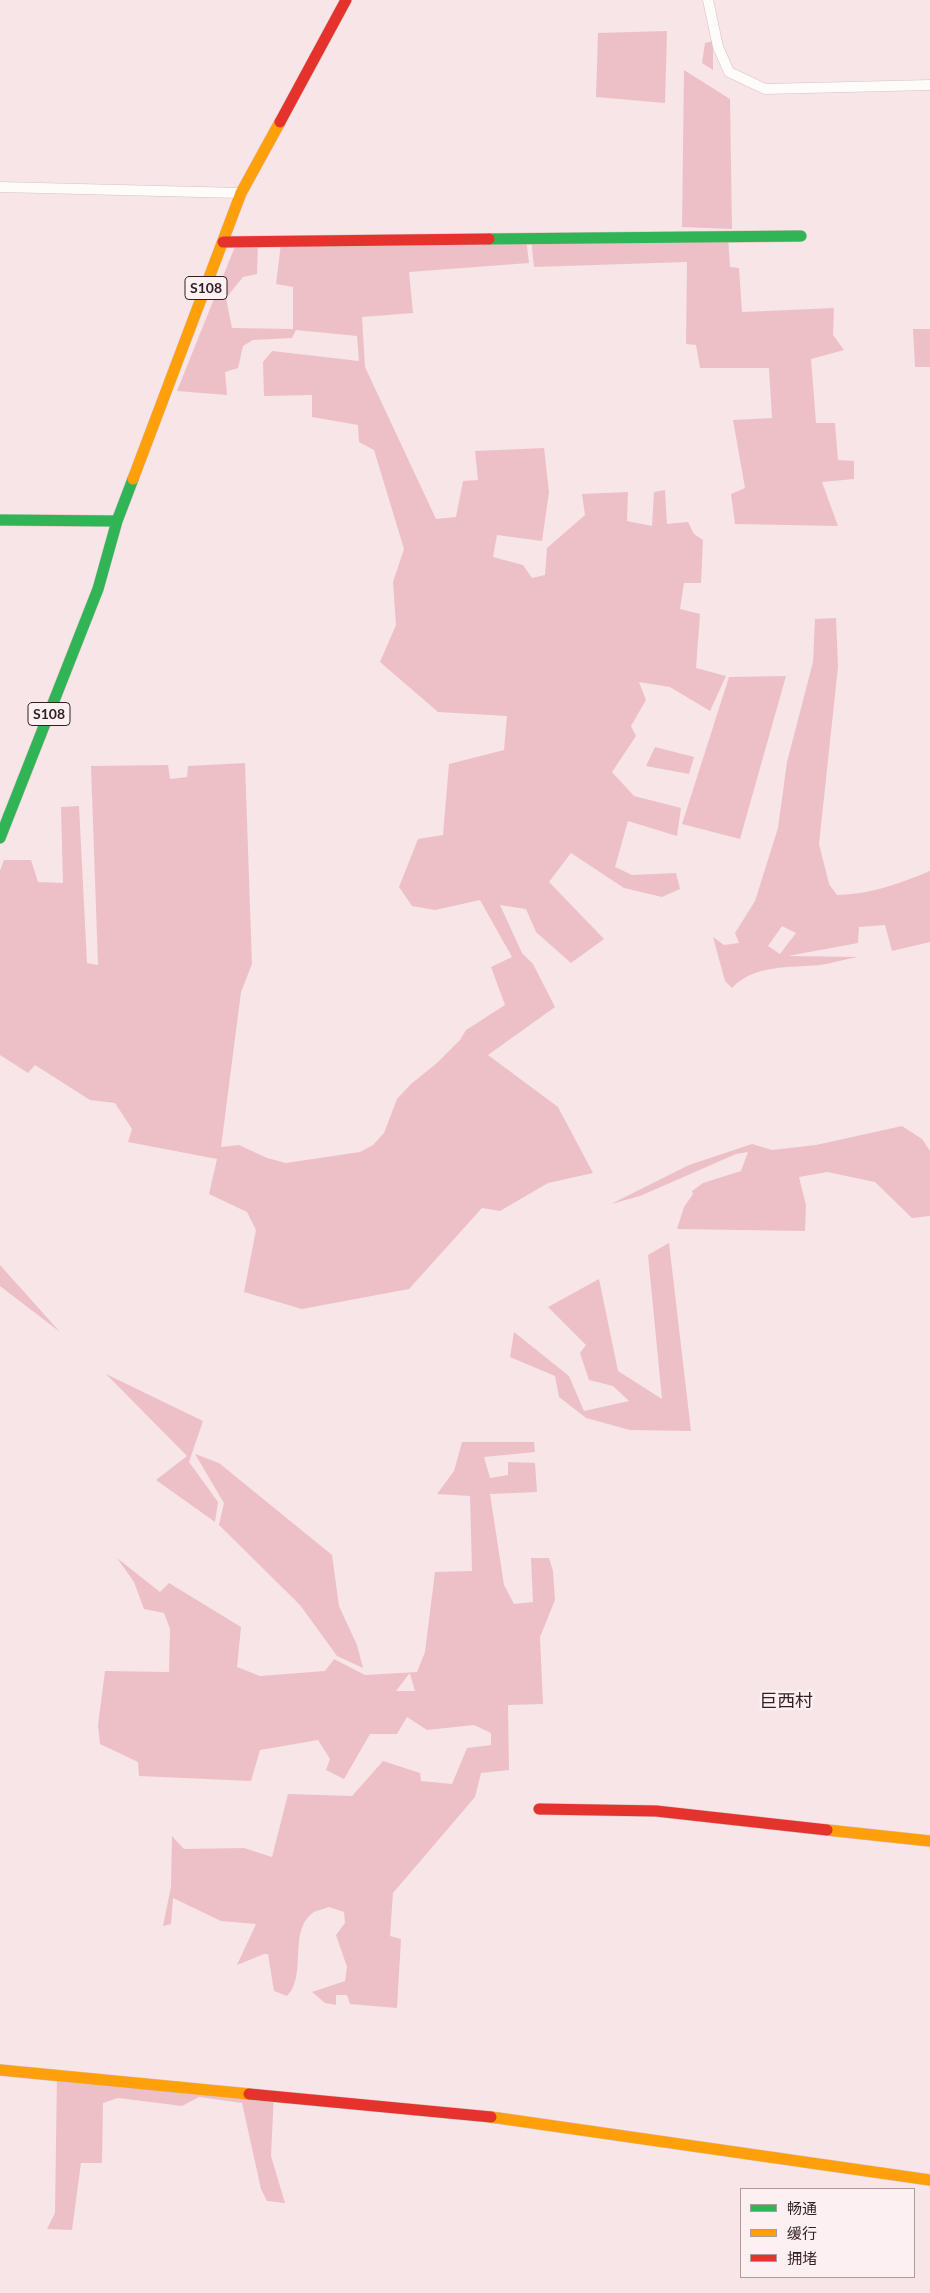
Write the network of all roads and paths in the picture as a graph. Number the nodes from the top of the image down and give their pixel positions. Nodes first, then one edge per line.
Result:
1 (346, 0) edge
2 (708, 0) edge
3 (930, 86) edge
4 (0, 187) edge
5 (241, 193) junction
6 (801, 236) dead end
7 (223, 242) junction
8 (0, 520) edge
9 (117, 521) junction
10 (0, 838) edge
11 (539, 1809) dead end
12 (930, 1842) edge
13 (0, 2070) edge
14 (930, 2180) edge

1 - 5 street, S108
2 - 3 street
4 - 5 street
5 - 7 street, S108
6 - 7 street
7 - 9 street, S108
8 - 9 street
9 - 10 street, S108
11 - 12 street
13 - 14 street

